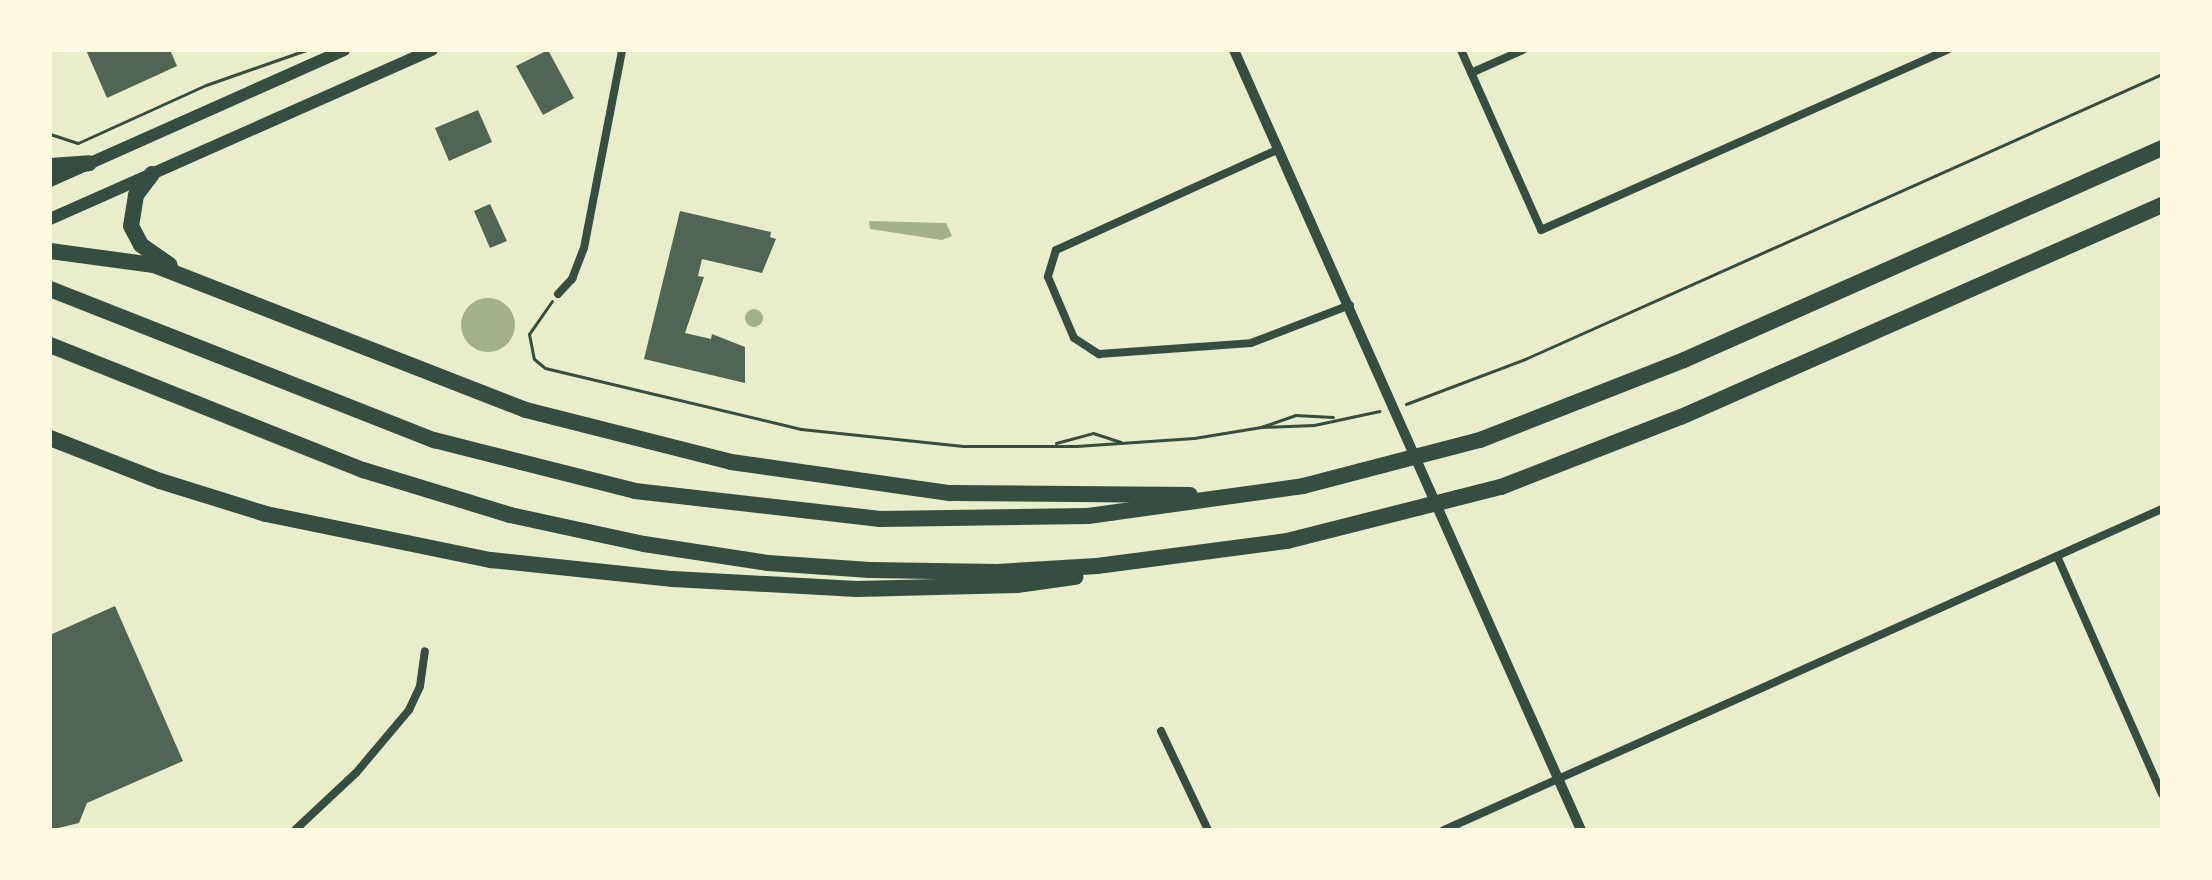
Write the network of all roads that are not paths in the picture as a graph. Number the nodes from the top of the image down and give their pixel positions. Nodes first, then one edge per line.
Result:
1 (432, 50) edge
2 (622, 50) edge
3 (1234, 50) edge
4 (1461, 50) edge
5 (1523, 50) edge
6 (1948, 50) edge
7 (339, 51) edge
8 (1471, 73) junction
9 (2162, 148) edge
10 (1279, 149) junction
11 (89, 163) junction
12 (50, 166) edge
13 (152, 174) junction
14 (50, 181) edge
15 (2162, 205) edge
16 (50, 219) edge
17 (50, 251) edge
18 (195, 280) junction
19 (50, 289) edge
20 (558, 294) road end
21 (1350, 305) junction
22 (50, 345) edge
23 (50, 438) edge
24 (1303, 486) junction
25 (2162, 509) edge
26 (1206, 555) junction
27 (2057, 556) junction
28 (425, 651) dead end
29 (1161, 731) dead end
30 (1560, 780) junction
31 (2162, 794) edge
32 (295, 830) edge
33 (1208, 830) edge
34 (1444, 830) edge
35 (1581, 830) edge

1 - 13 main road
2 - 20 street
3 - 10 street
4 - 8 street
5 - 8 street
6 - 8 street
7 - 11 main road
9 - 24 highway
10 - 21 street
10 - 21 street
11 - 12 highway
11 - 14 main road
13 - 16 main road
13 - 18 highway
15 - 26 highway
17 - 18 highway
18 - 24 highway
19 - 24 highway
21 - 30 street
22 - 26 highway
23 - 26 highway
25 - 27 street
27 - 30 street
27 - 31 street
28 - 32 street
29 - 33 street
30 - 34 street
30 - 35 street

